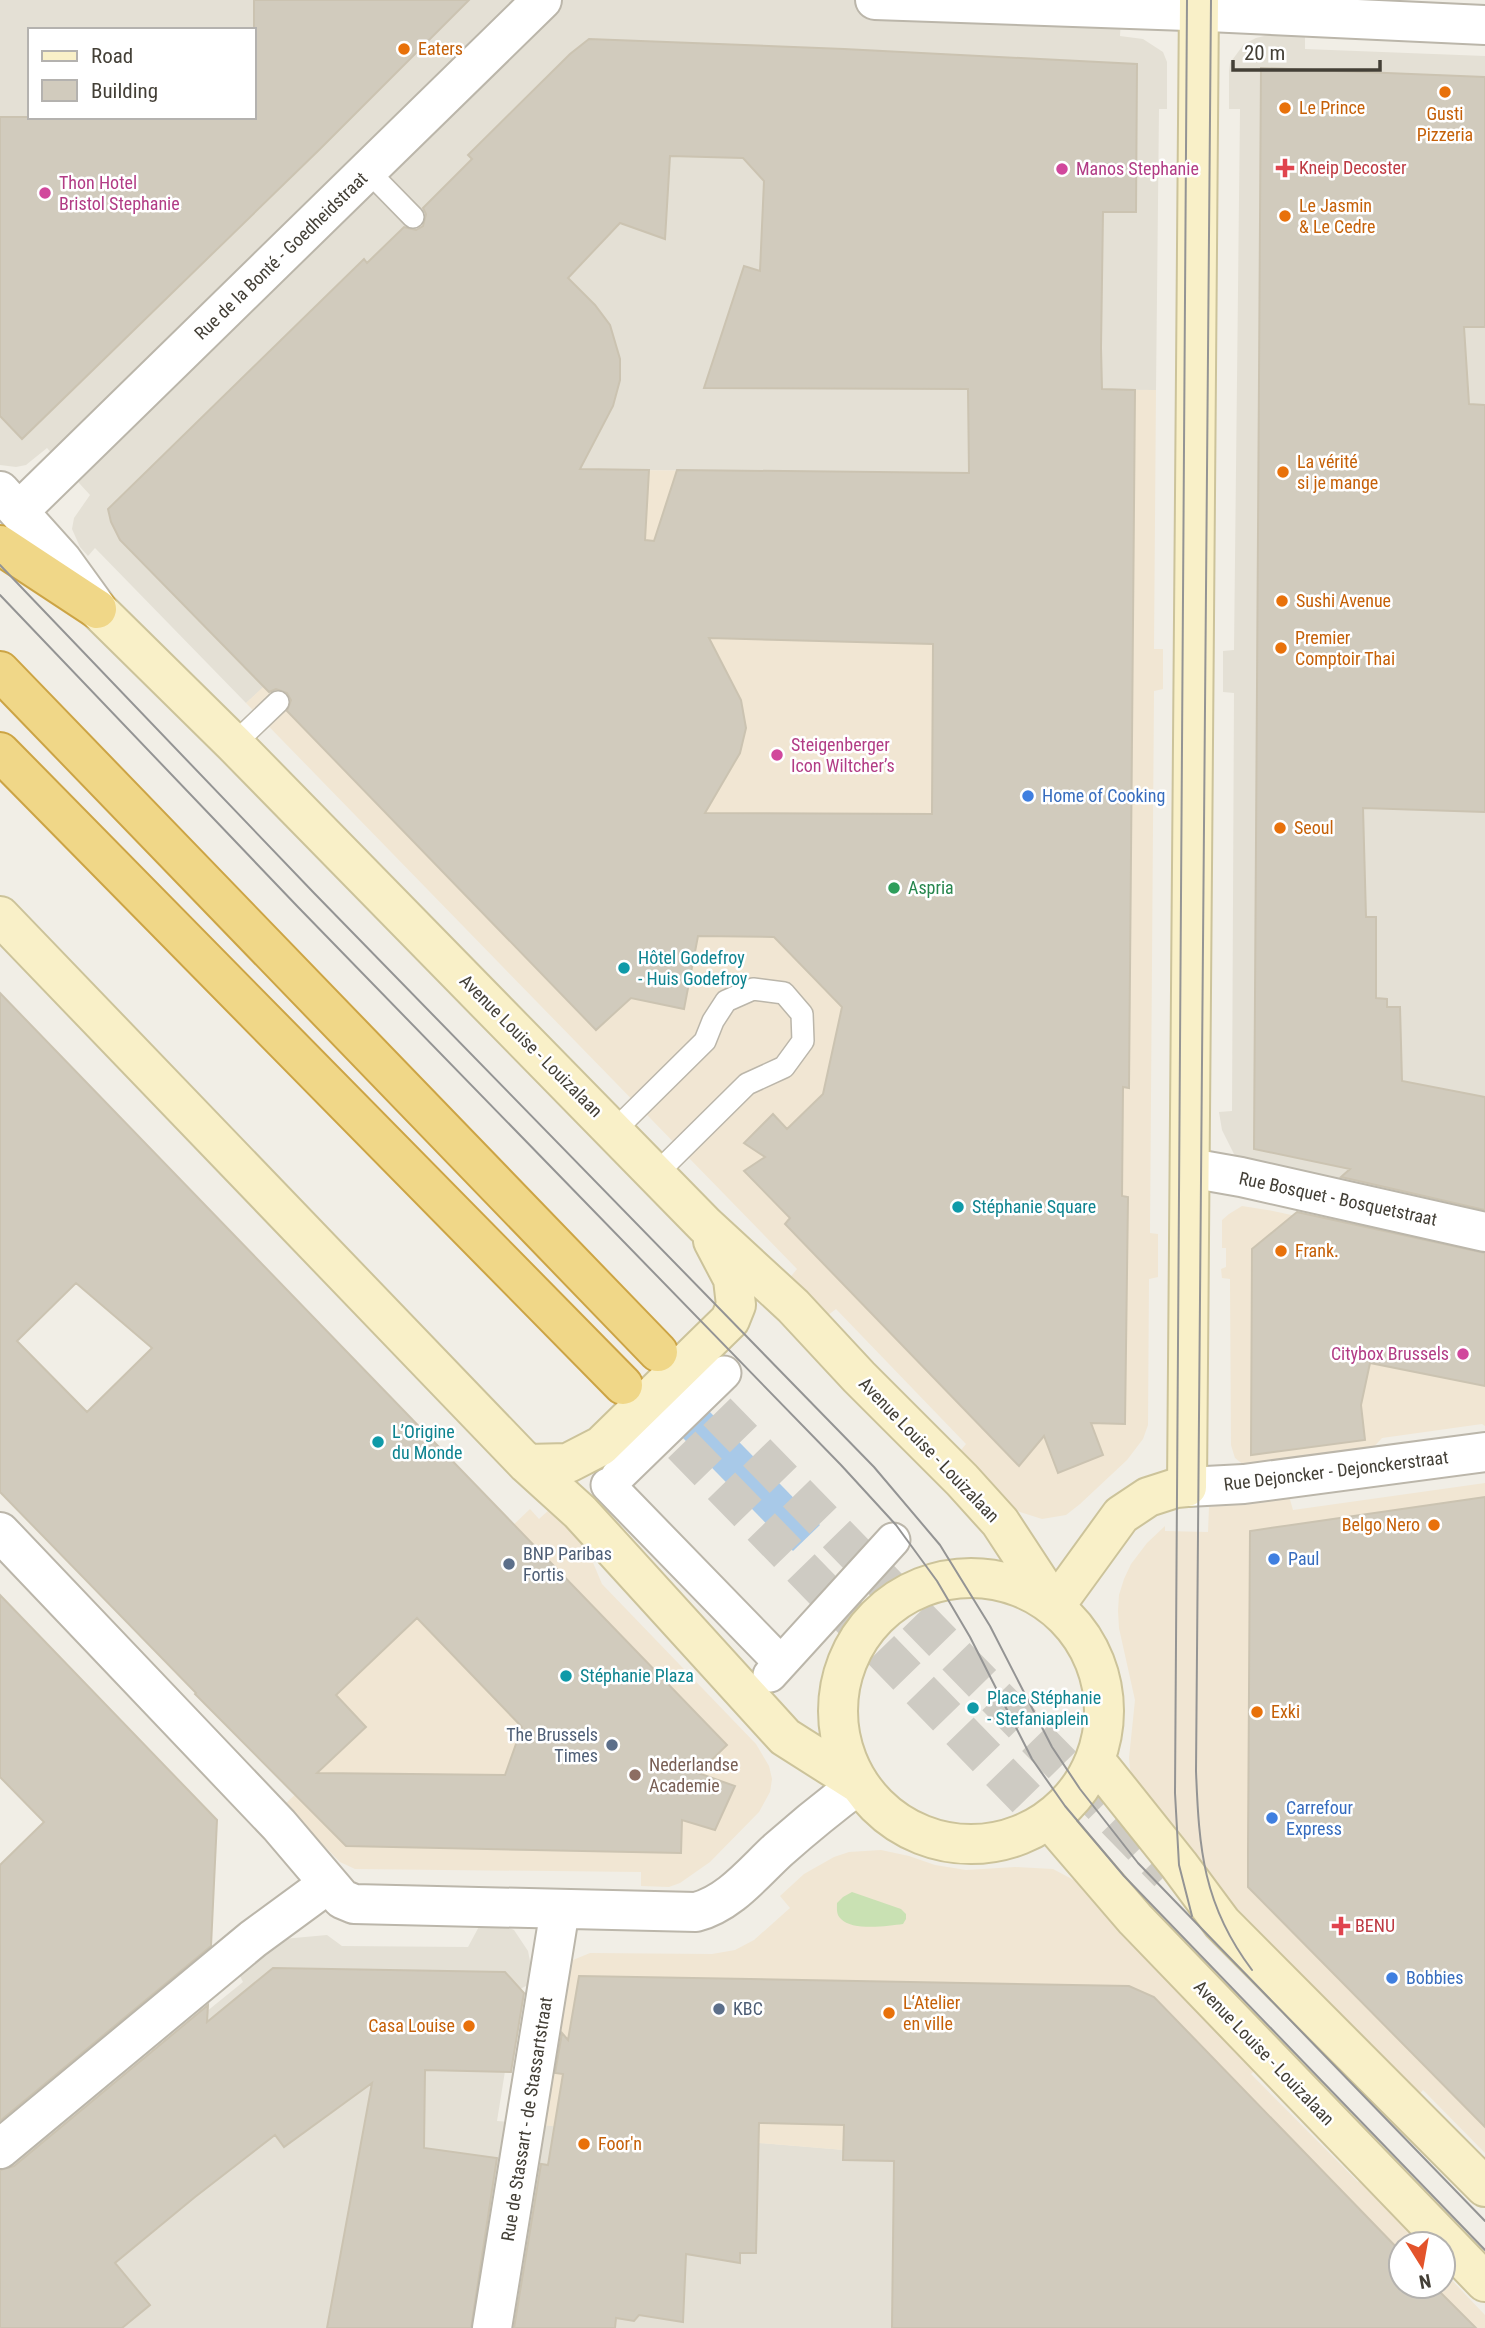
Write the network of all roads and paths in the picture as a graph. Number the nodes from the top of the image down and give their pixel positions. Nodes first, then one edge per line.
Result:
1 (542, 0) edge
2 (876, 0) edge
3 (1199, 6) edge
4 (1485, 25) edge
5 (368, 171) junction
6 (413, 217) dead end
7 (10, 501) edge
8 (0, 545) edge
9 (97, 609) junction
10 (0, 671) edge
11 (278, 702) dead end
12 (234, 744) junction
13 (0, 752) edge
14 (0, 916) edge
15 (614, 1130) junction
16 (1190, 1168) junction
17 (656, 1174) junction
18 (705, 1225) junction
19 (1485, 1232) edge
20 (658, 1352) tunnel mouth
21 (729, 1373) dead end
22 (624, 1385) tunnel mouth
23 (1485, 1452) edge
24 (527, 1464) junction
25 (1187, 1487) junction
26 (0, 1532) edge
27 (887, 1540) dead end
28 (1055, 1606) junction
29 (1095, 1760) junction
30 (859, 1784) junction
31 (1049, 1819) junction
32 (328, 1884) junction
33 (560, 1909) junction
34 (0, 2149) edge
35 (1485, 2187) edge
36 (1485, 2282) edge
37 (492, 2328) edge

1 - 5 street, Rue de la Bonté - Goedheidstraat
2 - 3 street
3 - 4 street
3 - 16 main road
5 - 6 lane
5 - 7 street, Rue de la Bonté - Goedheidstraat
7 - 9 street, Avenue Louise - Louizalaan
8 - 9 highway
9 - 12 main road, Avenue Louise - Louizalaan
10 - 20 highway
11 - 12 lane
12 - 15 main road, Avenue Louise - Louizalaan
13 - 22 highway
14 - 24 main road
15 - 17 main road, Avenue Louise - Louizalaan
15 - 17 lane
16 - 19 street, Rue Bosquet - Bosquetstraat
16 - 25 main road
17 - 18 main road, Avenue Louise - Louizalaan
18 - 24 main road
18 - 28 main road, Avenue Louise - Louizalaan
21 - 27 street
23 - 25 street, Rue Dejoncker - Dejonckerstraat
24 - 30 main road
25 - 28 main road
26 - 32 street
28 - 29 main road
28 - 30 main road
29 - 31 main road
29 - 35 main road
30 - 31 main road
30 - 33 street
31 - 36 main road, Avenue Louise - Louizalaan
32 - 33 street
32 - 34 street
33 - 37 street, Rue de Stassart - de Stassartstraat

